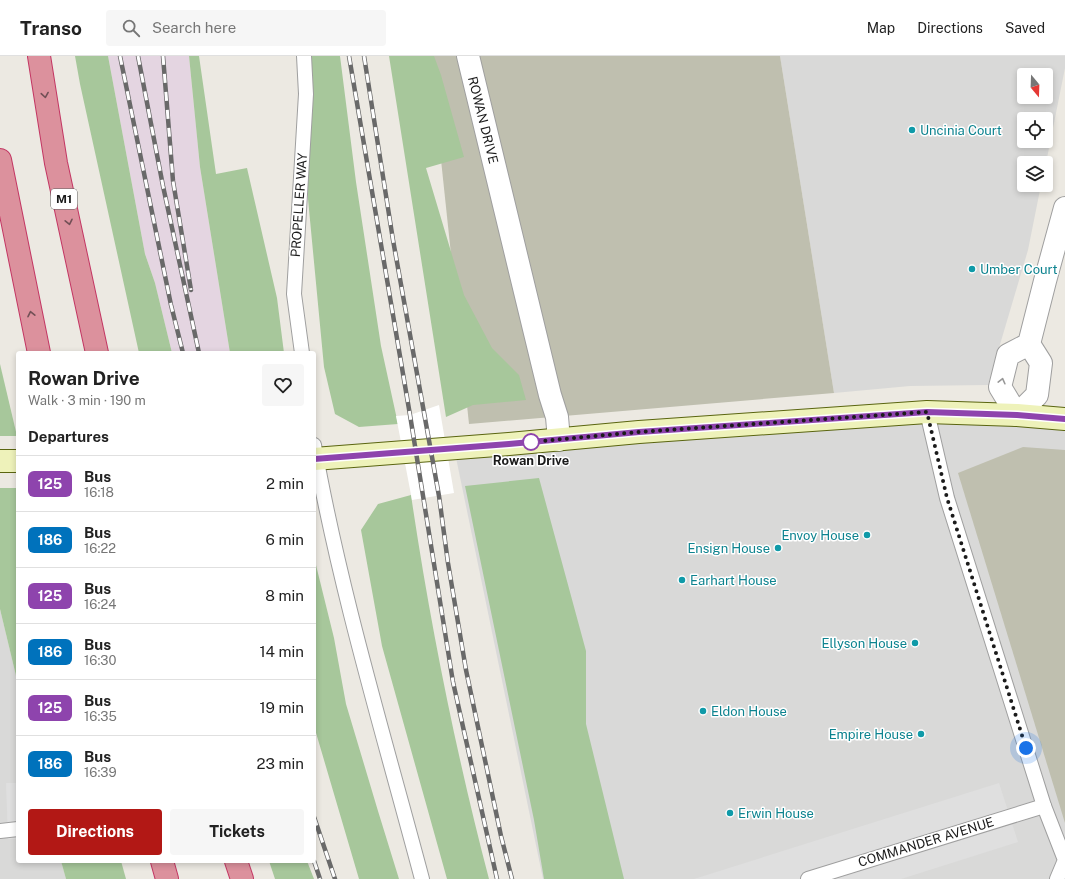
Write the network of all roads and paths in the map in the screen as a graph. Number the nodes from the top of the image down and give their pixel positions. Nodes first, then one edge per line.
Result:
1 (39, 56) edge
2 (304, 56) edge
3 (468, 56) edge
4 (0, 160) edge
5 (1065, 208) edge
6 (1029, 344) junction
7 (96, 347) edge
8 (39, 351) edge
9 (302, 351) edge
10 (927, 412) junction
11 (1017, 415) junction
12 (1065, 419) edge
13 (559, 440) junction
14 (316, 454) edge
15 (316, 459) edge
16 (0, 461) edge
17 (16, 461) edge
18 (1044, 806) junction
19 (16, 829) edge
20 (0, 831) edge
21 (163, 863) edge
22 (237, 863) edge
23 (167, 879) edge
24 (242, 879) edge
25 (422, 879) edge
26 (808, 879) edge
27 (1057, 879) edge

1 -> 7 highway, M1
2 - 9 lane, PROPELLER WAY
3 - 13 street, ROWAN DRIVE
8 -> 4 highway
5 - 6 street
6 - 11 street
11 -> 6 street
10 - 11 street
10 - 13 street
10 - 18 lane
11 - 12 street
13 - 14 street
15 - 25 lane
16 - 17 street
18 - 26 lane, COMMANDER AVENUE
18 - 27 lane
19 - 20 lane
21 - 23 highway
22 - 24 highway

